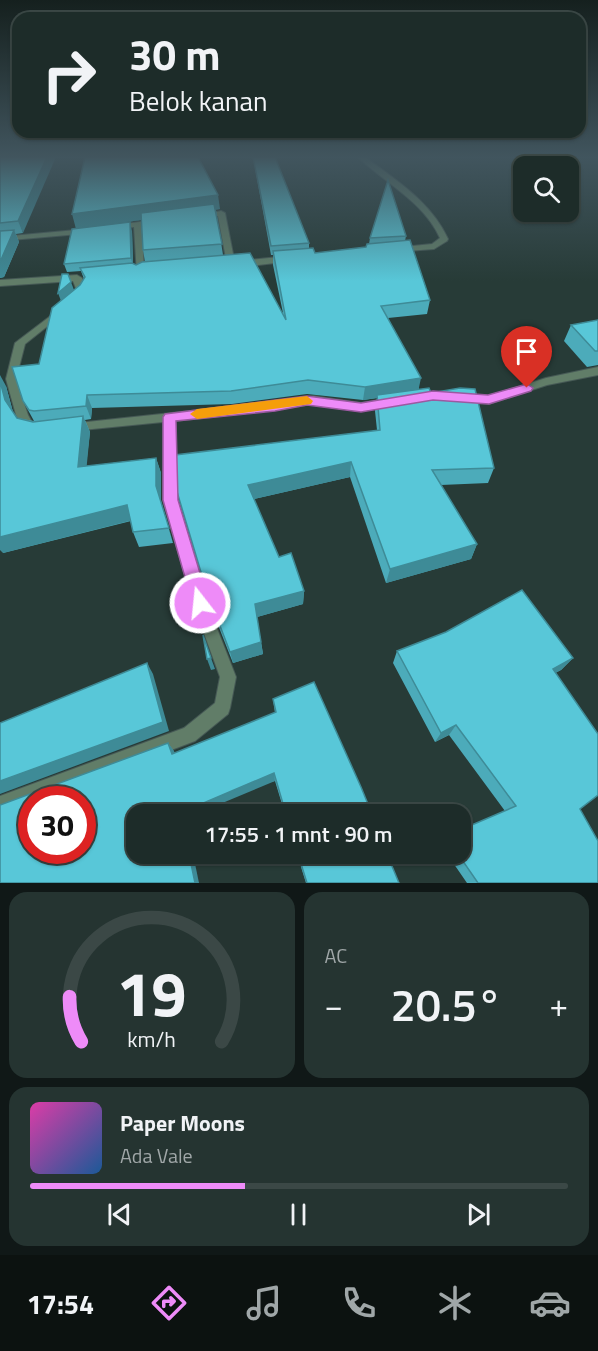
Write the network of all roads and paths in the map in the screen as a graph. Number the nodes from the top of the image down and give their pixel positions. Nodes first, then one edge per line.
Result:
1 (412, 198) edge
2 (197, 216) edge
3 (162, 221) edge
4 (138, 224) junction
5 (105, 229) edge
6 (94, 231) edge
7 (0, 239) edge
8 (386, 250) edge
9 (303, 258) edge
10 (231, 264) junction
11 (220, 265) edge
12 (152, 272) edge
13 (140, 273) junction
14 (129, 274) edge
15 (0, 283) edge
16 (598, 371) edge
17 (455, 398) edge
18 (404, 400) edge
19 (169, 417) junction
20 (0, 805) edge

1 - 8 street
2 - 10 street
3 - 4 street
4 - 5 street
4 - 13 street
6 - 7 street
9 - 10 street
10 - 11 street
12 - 13 street
13 - 14 street
15 - 19 street
16 - 17 street
18 - 19 street
19 - 20 street

